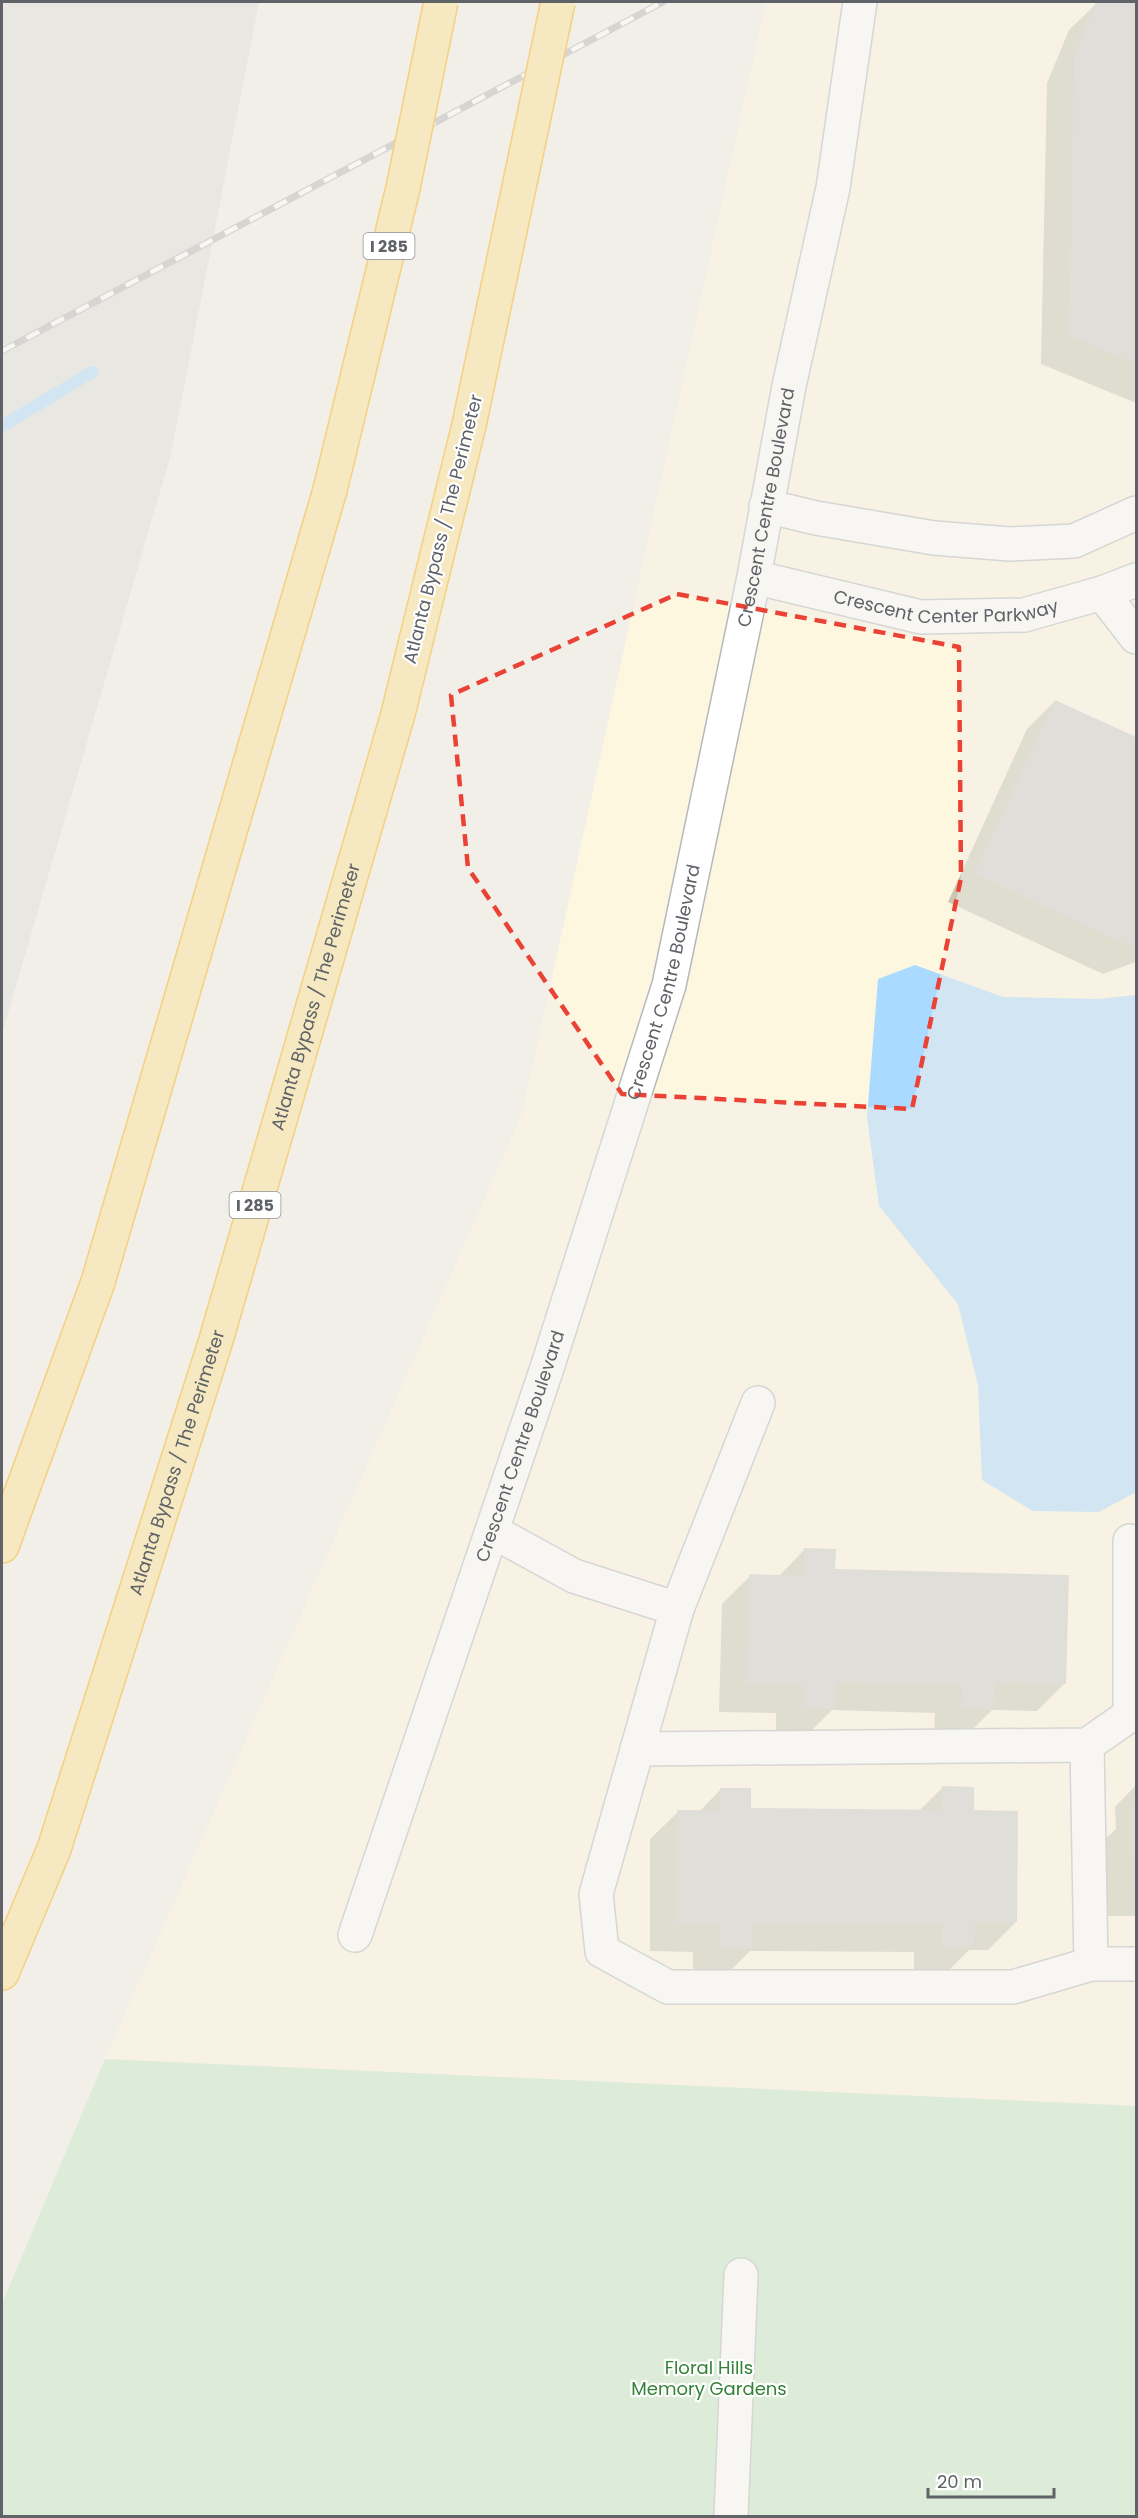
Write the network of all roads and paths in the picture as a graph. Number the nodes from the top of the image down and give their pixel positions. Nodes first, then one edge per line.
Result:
1 (441, 2) edge
2 (558, 2) edge
3 (861, 2) edge
4 (766, 506) junction
5 (1137, 513) edge
6 (754, 577) junction
7 (1137, 580) edge
8 (1102, 593) junction
9 (1137, 637) edge
10 (758, 1403) dead end
11 (492, 1531) junction
12 (1130, 1541) dead end
13 (2, 1546) edge
14 (677, 1609) junction
15 (1133, 1715) edge
16 (1087, 1744) junction
17 (637, 1749) junction
18 (356, 1935) dead end
19 (1091, 1964) junction
20 (1137, 1964) edge
21 (2, 1973) edge
22 (741, 2276) dead end
23 (731, 2517) edge

1 - 13 highway, I 285, bridge
2 - 21 highway, Atlanta Bypass / The Perimeter / I 285, bridge
3 - 4 street, Crescent Centre Boulevard
4 - 5 street
4 - 6 street, Crescent Centre Boulevard
6 - 8 street, Crescent Center Parkway
6 - 11 street, Crescent Centre Boulevard
7 - 8 street, Crescent Center Parkway
8 - 9 street
10 - 14 street
11 - 14 street
11 - 18 street, Crescent Centre Boulevard
12 - 15 street
14 - 17 street
15 - 16 street
16 - 17 street
16 - 19 street
17 - 19 street
19 - 20 street
22 - 23 street

